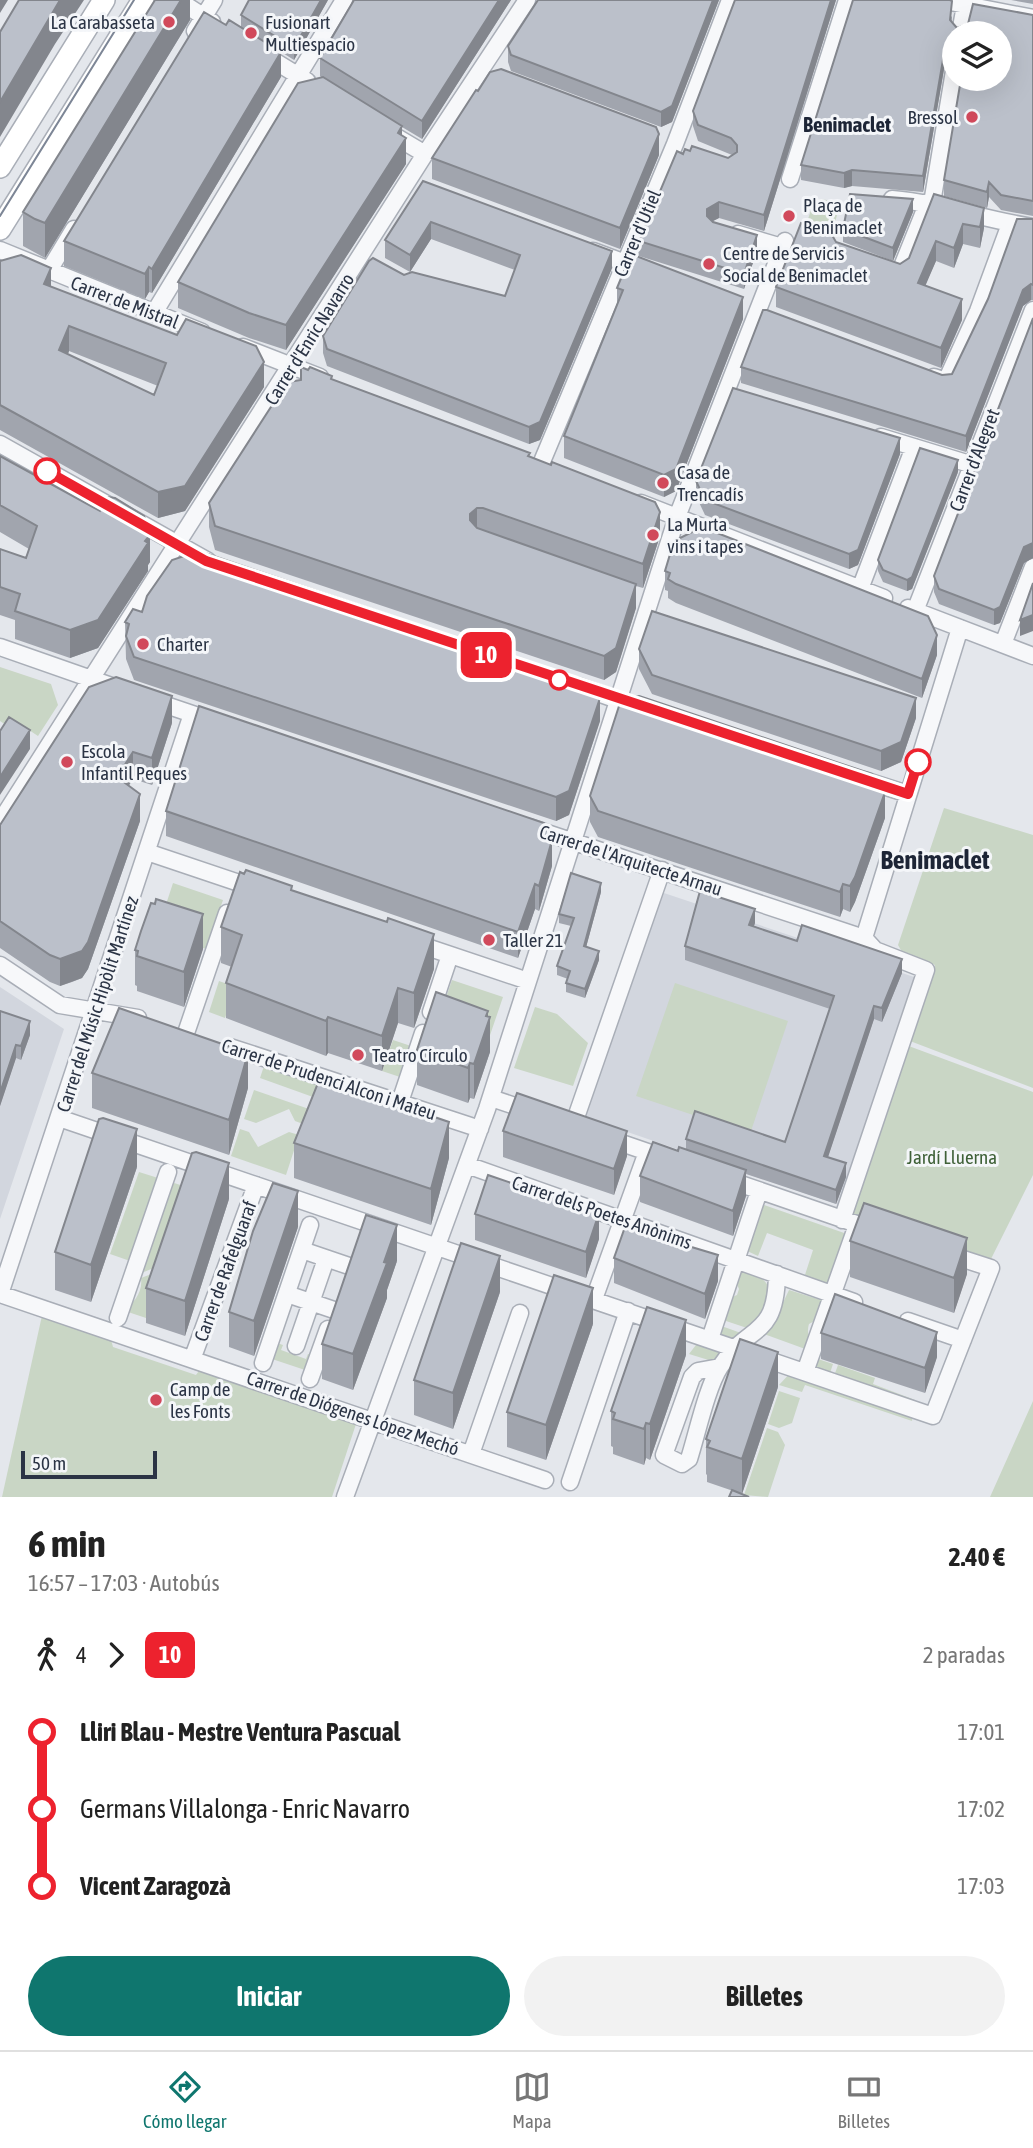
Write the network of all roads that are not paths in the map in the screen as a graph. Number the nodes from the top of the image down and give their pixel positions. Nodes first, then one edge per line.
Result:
1 (104, 0) edge
2 (144, 0) edge
3 (177, 0) edge
4 (214, 0) edge
5 (344, 0) edge
6 (527, 0) edge
7 (730, 0) edge
8 (848, 0) edge
9 (940, 0) edge
10 (965, 2) edge
11 (204, 17) junction
12 (1033, 18) edge
13 (962, 21) edge
14 (223, 29) edge
15 (188, 44) edge
16 (254, 48) edge
17 (298, 76) junction
18 (322, 91) edge
19 (950, 91) edge
20 (379, 126) edge
21 (425, 154) junction
22 (0, 167) edge
23 (790, 178) dead end
24 (877, 198) edge
25 (930, 202) junction
26 (83, 215) edge
27 (1010, 224) junction
28 (1033, 227) edge
29 (717, 228) edge
30 (0, 229) edge
31 (574, 244) edge
32 (0, 250) edge
33 (625, 262) junction
34 (876, 265) edge
35 (48, 272) junction
36 (661, 276) edge
37 (1033, 310) edge
38 (154, 313) junction
39 (291, 366) junction
40 (921, 372) edge
41 (335, 383) edge
42 (864, 432) edge
43 (0, 444) edge
44 (914, 447) junction
45 (541, 465) edge
46 (972, 465) junction
47 (627, 498) edge
48 (677, 517) junction
49 (176, 545) junction
50 (220, 565) edge
51 (1033, 567) edge
52 (860, 589) junction
53 (915, 611) junction
54 (960, 628) junction
55 (1003, 644) junction
56 (0, 647) edge
57 (1033, 656) edge
58 (92, 679) junction
59 (562, 681) edge
60 (618, 700) junction
61 (641, 707) edge
62 (917, 707) edge
63 (933, 713) junction
64 (192, 714) junction
65 (231, 727) edge
66 (854, 777) edge
67 (908, 794) junction
68 (513, 821) edge
69 (0, 822) edge
70 (573, 841) junction
71 (147, 852) junction
72 (662, 870) junction
73 (237, 883) junction
74 (275, 895) edge
75 (400, 938) edge
76 (864, 938) junction
77 (450, 955) junction
78 (0, 965) edge
79 (528, 981) junction
80 (97, 1009) junction
81 (199, 1037) junction
82 (491, 1098) junction
83 (400, 1102) junction
84 (59, 1118) junction
85 (561, 1122) junction
86 (480, 1129) junction
87 (647, 1152) junction
88 (467, 1165) junction
89 (684, 1165) edge
90 (168, 1172) dead end
91 (709, 1174) edge
92 (256, 1185) junction
93 (760, 1191) junction
94 (622, 1220) junction
95 (849, 1222) junction
96 (310, 1224) dead end
97 (893, 1236) edge
98 (355, 1246) edge
99 (437, 1247) junction
100 (929, 1248) edge
101 (302, 1250) junction
102 (326, 1259) junction
103 (737, 1260) junction
104 (777, 1274) junction
105 (0, 1294) edge
106 (287, 1294) junction
107 (831, 1294) junction
108 (594, 1299) junction
109 (312, 1303) junction
110 (871, 1308) edge
111 (628, 1311) junction
112 (520, 1313) dead end
113 (897, 1317) edge
114 (118, 1318) dead end
115 (272, 1338) junction
116 (710, 1339) junction
117 (962, 1340) junction
118 (296, 1346) junction
119 (736, 1348) junction
120 (320, 1354) junction
121 (193, 1357) junction
122 (263, 1363) dead end
123 (720, 1367) junction
124 (804, 1372) junction
125 (310, 1379) dead end
126 (373, 1419) junction
127 (471, 1454) junction
128 (545, 1480) dead end
129 (570, 1482) dead end
130 (345, 1497) edge

1 - 22 street
2 - 30 street
3 - 11 street
4 - 11 street
5 - 17 street
6 - 21 street, Carrer d'Enric Navarro
7 - 33 street, Carrer d'Utiel
8 - 23 street
9 - 10 street
10 - 12 street
10 - 13 street
11 - 14 street
11 - 15 street
16 - 17 street
17 - 18 street
17 - 38 street
19 - 25 street
20 - 21 street
21 - 39 street, Carrer d'Enric Navarro
24 - 25 street
25 - 27 street
25 - 34 street
26 - 35 street
27 - 28 street
27 - 40 street
29 - 48 street
31 - 33 street
32 - 35 street, Carrer de Mistral
33 - 36 street
33 - 45 street, Carrer d'Utiel
35 - 38 street, Carrer de Mistral
37 - 46 street, Carrer d'Alegret
38 - 39 street, Carrer de Mistral
39 - 41 street, Carrer de Mistral
39 - 49 street, Carrer d'Enric Navarro
42 - 44 street
43 - 49 street
44 - 46 street
44 - 52 street
46 - 53 street, Carrer d'Alegret
47 - 48 street
48 - 52 street
48 - 60 street
49 - 50 street
49 - 58 street, Carrer d'Enric Navarro
51 - 55 street
52 - 53 street
53 - 54 street
54 - 55 street
54 - 63 street
55 - 57 street
56 - 58 street
58 - 64 street
58 - 69 street, Carrer d'Enric Navarro
59 - 60 street
60 - 61 street
60 - 70 street
62 - 63 street
63 - 67 street
64 - 65 street
64 - 71 street, Carrer del Músic Hipòlit Martínez
66 - 67 street
67 - 76 street
68 - 70 street, Carrer de l'Arquitecte Arnau
70 - 72 street, Carrer de l'Arquitecte Arnau
70 - 79 street
71 - 73 street
71 - 80 street, Carrer del Músic Hipòlit Martínez
72 - 76 street, Carrer de l'Arquitecte Arnau
72 - 85 street
73 - 74 street
73 - 81 street
75 - 77 street
76 - 95 street, Carrer de l'Arquitecte Arnau
77 - 79 street
77 - 83 street
78 - 80 street, Carrer de Prudenci Alcon i Mateu
79 - 82 street
80 - 81 street, Carrer de Prudenci Alcon i Mateu
80 - 84 street, Carrer del Músic Hipòlit Martínez
81 - 83 street, Carrer de Prudenci Alcon i Mateu
82 - 85 street
82 - 86 street
83 - 86 street, Carrer de Prudenci Alcon i Mateu
84 - 92 street
84 - 105 street, Carrer del Músic Hipòlit Martínez
85 - 87 street
86 - 88 street
87 - 89 street
87 - 94 street
88 - 94 street, Carrer dels Poetes Anònims
88 - 99 street
90 - 114 street
91 - 93 street
92 - 99 street
92 - 121 street, Carrer de Rafelguaraf
93 - 95 street
93 - 103 street
94 - 103 street, Carrer dels Poetes Anònims
94 - 108 street
95 - 97 street
95 - 107 street
96 - 101 street
98 - 102 street
99 - 108 street
99 - 126 street
100 - 117 street
101 - 102 street
101 - 106 street
102 - 109 street
103 - 104 street, Carrer dels Poetes Anònims
103 - 116 street
104 - 107 street, Carrer dels Poetes Anònims
104 - 119 street
105 - 121 street, Carrer de Diógenes López Mechó
106 - 109 street
106 - 115 street
107 - 110 street
107 - 124 street
108 - 111 street
109 - 118 street
109 - 120 street
111 - 116 street
111 - 129 street
112 - 127 street
113 - 117 street
115 - 118 street
115 - 122 street
116 - 119 street
117 - 124 street
118 - 120 street
119 - 123 street
119 - 124 street
120 - 125 street
121 - 126 street, Carrer de Diógenes López Mechó
123 - 123 street
126 - 127 street, Carrer de Diógenes López Mechó
126 - 130 street
127 - 128 street, Carrer de Diógenes López Mechó

